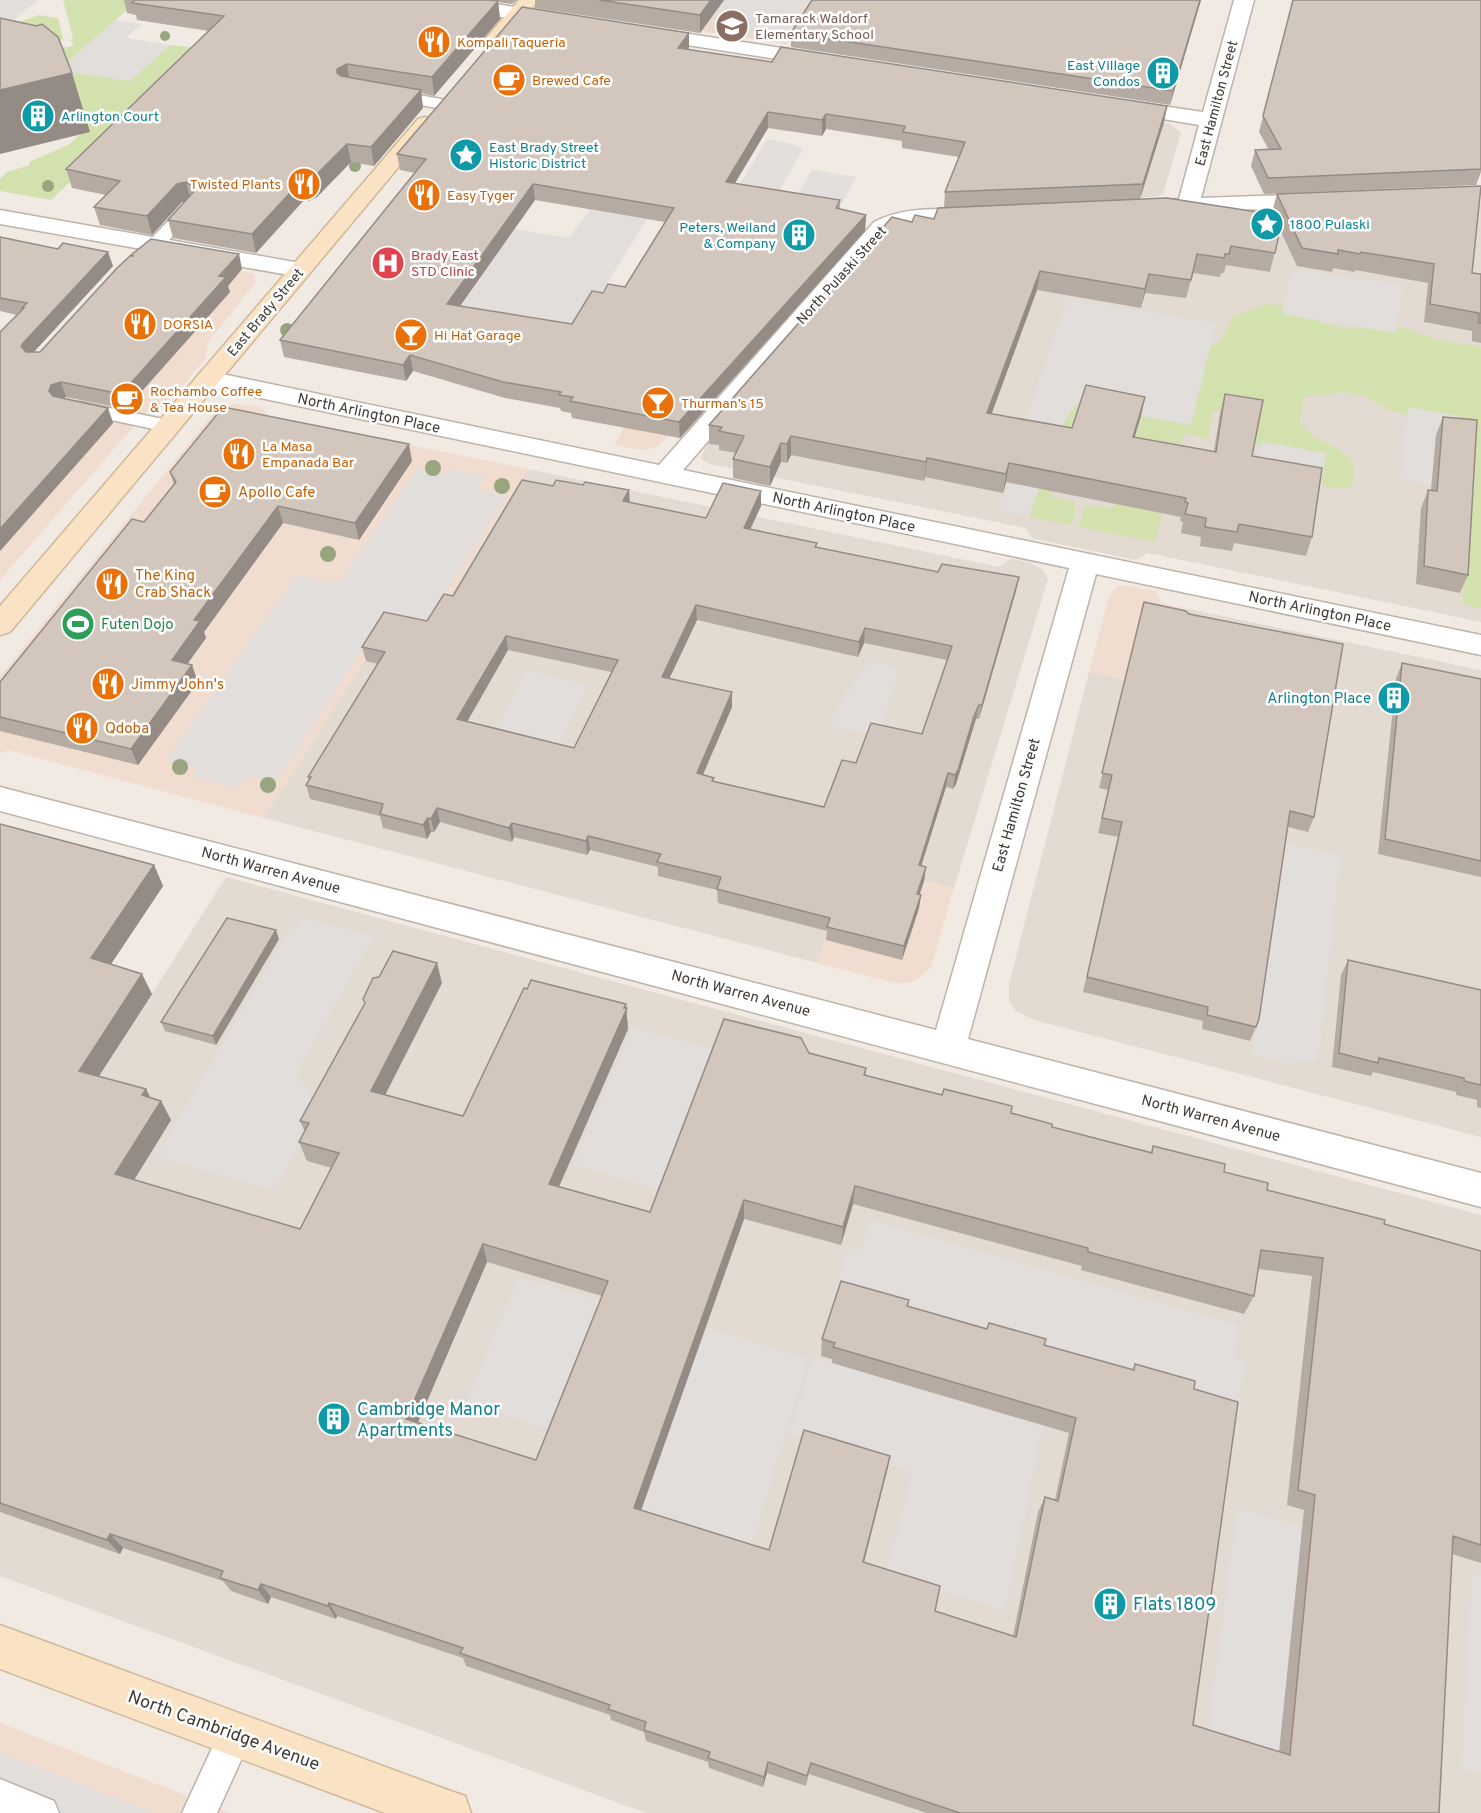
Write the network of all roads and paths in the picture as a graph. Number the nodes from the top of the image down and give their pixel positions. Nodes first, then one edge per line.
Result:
1 (431, 0) edge
2 (1244, 0) edge
3 (523, 7) edge
4 (576, 22) edge
5 (629, 31) edge
6 (478, 60) edge
7 (839, 63) edge
8 (456, 86) edge
9 (374, 93) edge
10 (441, 104) junction
11 (1105, 104) edge
12 (1211, 120) junction
13 (1338, 200) edge
14 (1188, 205) junction
15 (190, 207) edge
16 (1143, 208) edge
17 (998, 215) edge
18 (0, 217) edge
19 (147, 248) junction
20 (300, 270) junction
21 (208, 379) junction
22 (66, 405) edge
23 (168, 426) junction
24 (664, 475) junction
25 (1085, 562) junction
26 (0, 625) edge
27 (1481, 645) edge
28 (0, 799) edge
29 (948, 1048) junction
30 (1481, 1190) edge
31 (0, 1647) edge
32 (236, 1734) junction
33 (0, 1797) edge
34 (42, 1813) edge
35 (199, 1813) edge
36 (448, 1813) edge

1 - 3 street
2 - 12 street, East Hamilton Street
3 - 4 street
3 - 6 main road
5 - 7 street
8 - 10 main road, East Brady Street
9 - 10 lane
10 - 20 main road, East Brady Street
11 - 12 street
12 - 14 street, East Hamilton Street
13 - 14 street
14 - 16 street
15 - 19 lane
17 - 24 street, North Pulaski Street
18 - 19 street
19 - 20 street
20 - 21 main road, East Brady Street
21 - 23 main road, East Brady Street
21 - 24 street, North Arlington Place
22 - 23 lane
23 - 26 main road, East Brady Street
24 - 25 street, North Arlington Place
25 - 27 street, North Arlington Place
25 - 29 street, East Hamilton Street
28 - 29 street, North Warren Avenue
29 - 30 street, North Warren Avenue
31 - 32 main road, North Cambridge Avenue
32 - 35 lane
32 - 36 main road, North Cambridge Avenue
33 - 34 lane

